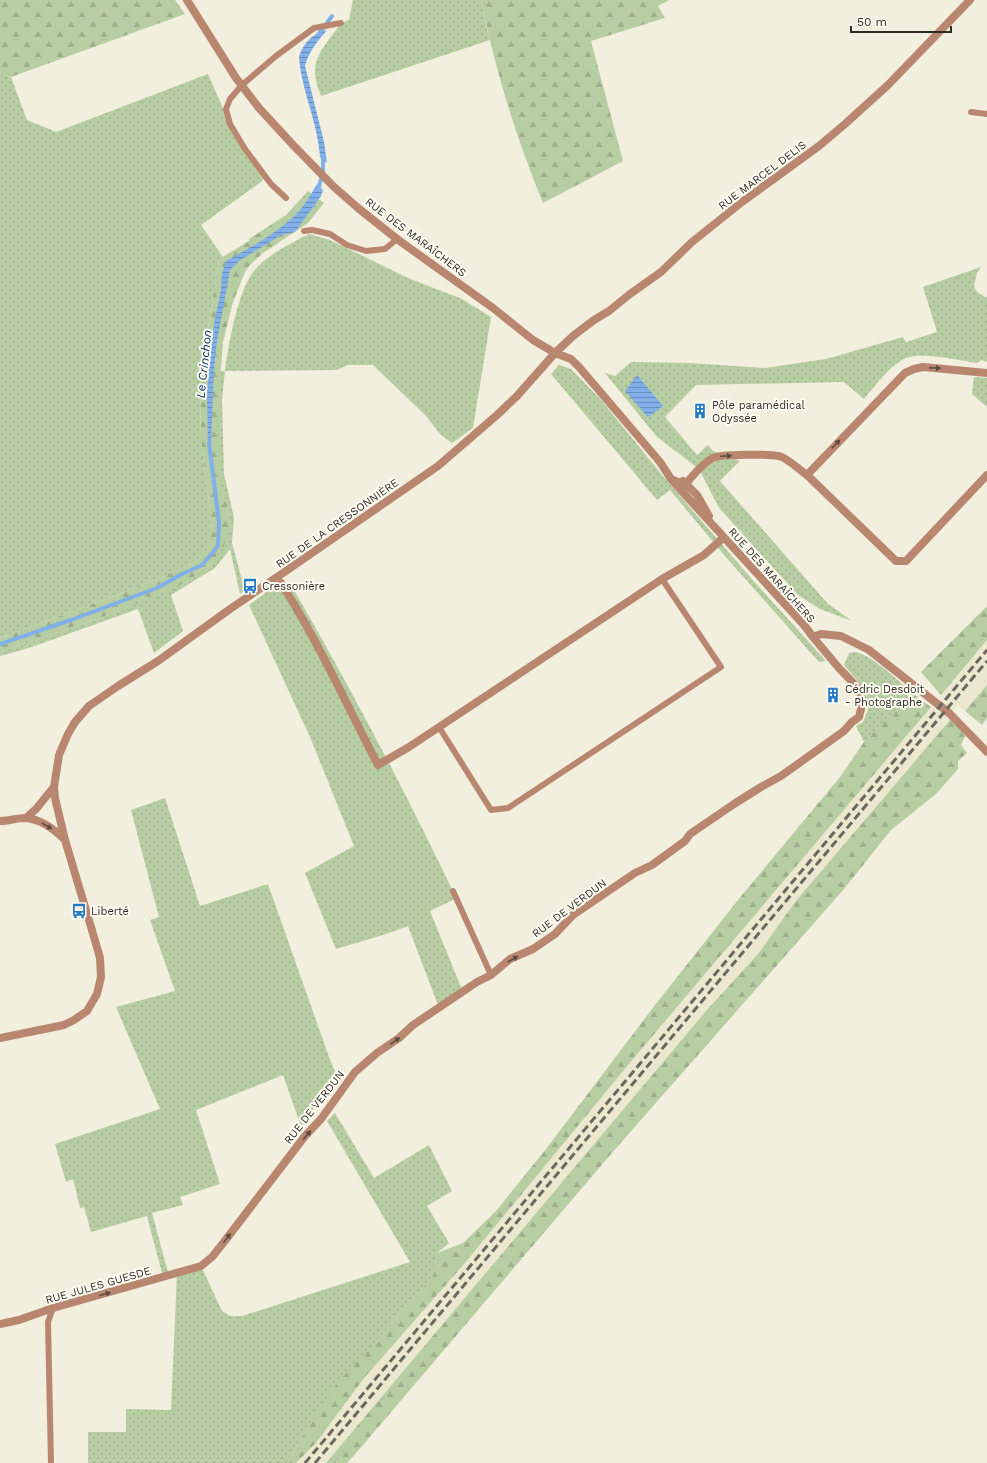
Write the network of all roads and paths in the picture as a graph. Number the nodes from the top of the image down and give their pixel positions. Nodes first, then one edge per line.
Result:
1 (187, 0) edge
2 (970, 0) edge
3 (341, 23) dead end
4 (242, 85) junction
5 (971, 112) dead end
6 (987, 114) edge
7 (286, 198) dead end
8 (304, 230) dead end
9 (397, 239) junction
10 (555, 353) junction
11 (987, 373) edge
12 (660, 462) junction
13 (807, 475) junction
14 (987, 475) edge
15 (672, 478) junction
16 (686, 484) junction
17 (715, 528) junction
18 (723, 538) junction
19 (278, 577) junction
20 (662, 579) junction
21 (813, 637) junction
22 (439, 727) junction
23 (987, 752) edge
24 (54, 787) junction
25 (26, 818) junction
26 (0, 821) edge
27 (65, 840) junction
28 (453, 891) dead end
29 (491, 975) junction
30 (0, 1038) edge
31 (201, 1266) joint
32 (53, 1308) junction
33 (0, 1324) edge
34 (51, 1463) edge

1 - 4 street, RUE DES MARAÎCHERS
2 - 10 street, RUE MARCEL DELIS
3 - 4 lane
4 - 7 lane
4 - 9 street, RUE DES MARAÎCHERS
5 - 6 lane
8 - 9 lane
9 - 10 street, RUE DES MARAÎCHERS
10 - 12 street, RUE DES MARAÎCHERS
10 - 19 street, RUE DE LA CRESSONNIÈRE
13 -> 11 street
12 - 15 street, RUE DES MARAÎCHERS
12 - 16 street, RUE DES MARAÎCHERS
13 - 14 street
16 -> 13 street
15 - 16 street
15 - 17 street, RUE DES MARAÎCHERS
16 - 17 street, RUE DES MARAÎCHERS
17 - 18 street, RUE DES MARAÎCHERS
18 - 20 street
18 - 21 street, RUE DES MARAÎCHERS
19 - 22 street
19 - 24 street, RUE DE LA CRESSONNIÈRE
20 - 22 street
20 - 22 lane
21 - 23 street, RUE DES MARAÎCHERS
29 -> 21 street, RUE DE VERDUN
24 - 25 street
24 - 27 street
25 - 26 street
25 -> 27 street
27 - 30 street
28 - 29 lane
31 -> 29 street, RUE DE VERDUN
32 -> 31 street, RUE JULES GUESDE
32 - 33 street, RUE JULES GUESDE
32 - 34 lane

